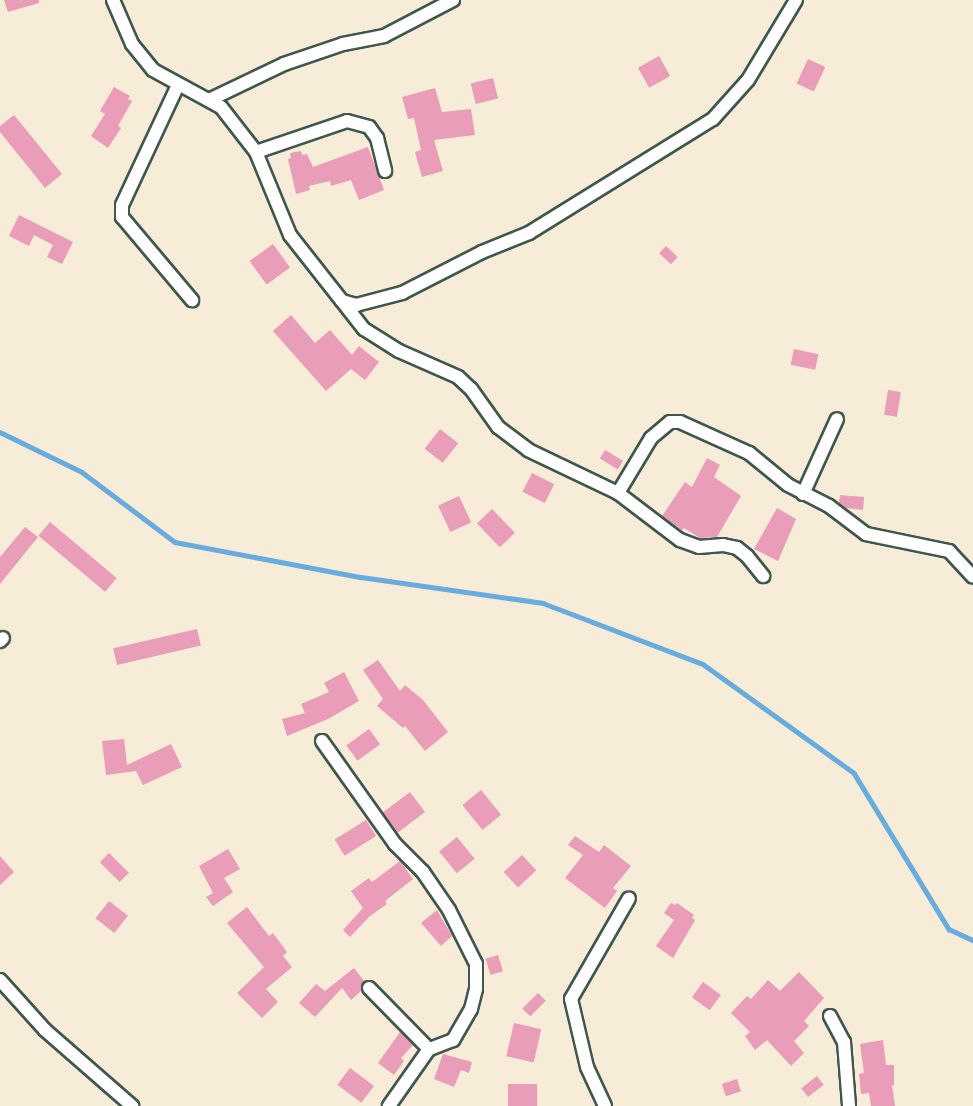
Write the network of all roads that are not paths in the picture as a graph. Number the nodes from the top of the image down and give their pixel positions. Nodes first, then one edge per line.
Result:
1 (113, 0) edge
2 (453, 0) edge
3 (796, 0) edge
4 (178, 85) junction
5 (209, 100) junction
6 (256, 152) junction
7 (385, 171) dead end
8 (192, 300) dead end
9 (342, 301) junction
10 (837, 419) dead end
11 (618, 494) junction
12 (803, 494) junction
13 (763, 576) dead end
14 (973, 577) edge
15 (322, 741) dead end
16 (629, 898) dead end
17 (0, 980) edge
18 (369, 988) dead end
19 (830, 1016) dead end
20 (429, 1049) junction
21 (132, 1106) edge
22 (389, 1106) edge
23 (605, 1106) edge
24 (849, 1106) edge

1 - 4 street
2 - 5 street
3 - 9 street
4 - 5 street
4 - 8 street
5 - 6 street
6 - 7 street
6 - 9 street
9 - 11 street
10 - 12 street
11 - 12 street
11 - 13 street
12 - 14 street
15 - 20 street
16 - 23 street
17 - 21 street
18 - 20 street
19 - 24 street
20 - 22 street

